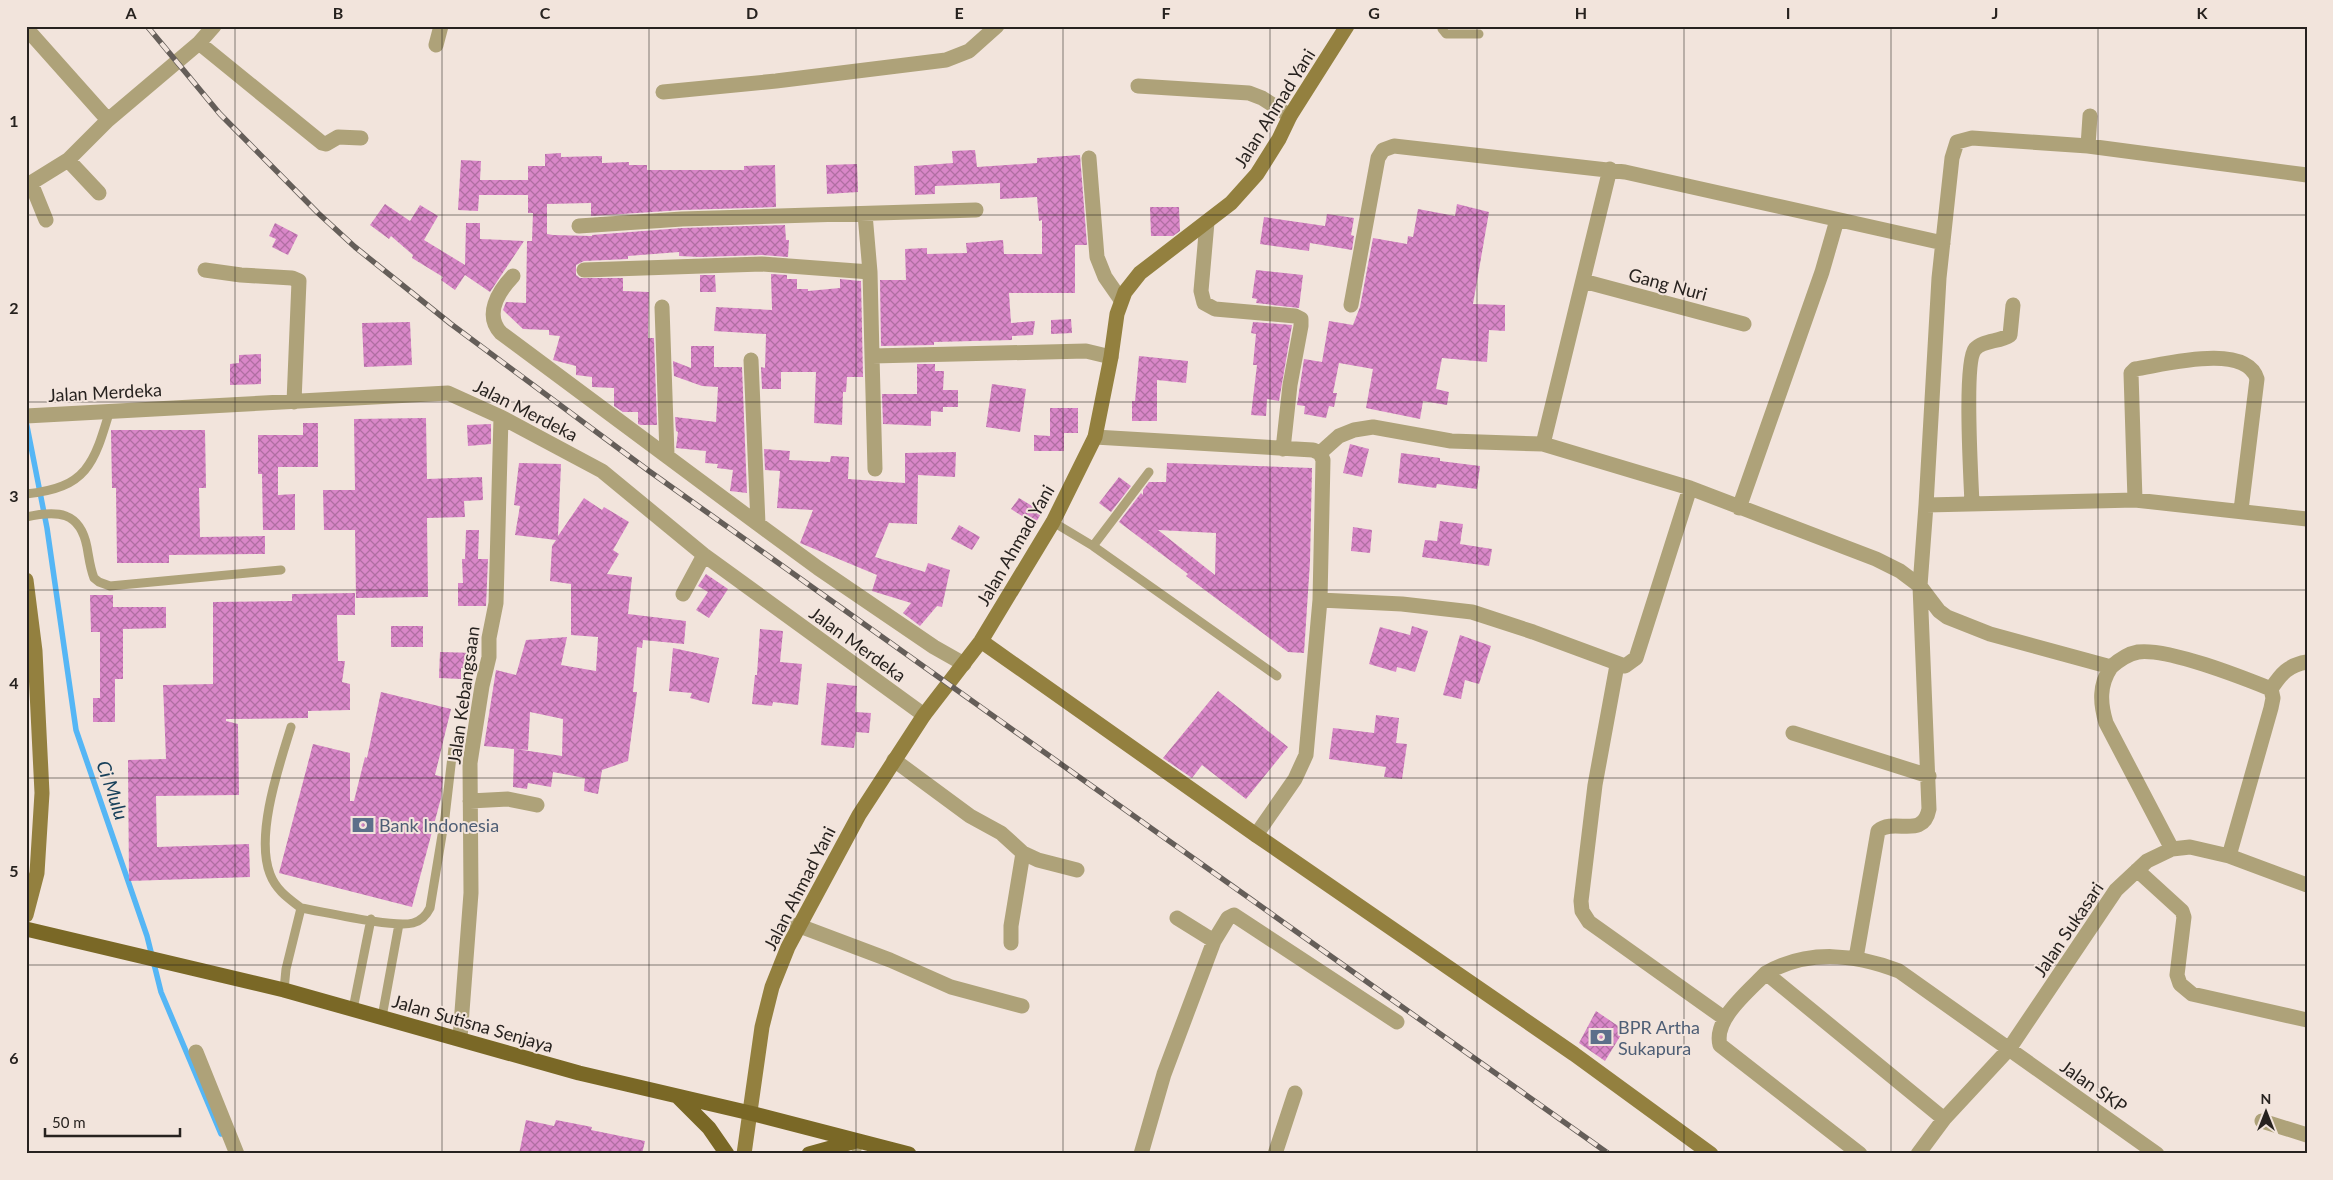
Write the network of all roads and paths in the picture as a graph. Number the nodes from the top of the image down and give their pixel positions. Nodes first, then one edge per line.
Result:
1 (214, 26) edge
2 (441, 26) edge
3 (997, 26) edge
4 (1442, 26) edge
5 (26, 28) edge
6 (1343, 33) edge
7 (1479, 34) dead end
8 (199, 42) junction
9 (436, 45) dead end
10 (1138, 86) dead end
11 (664, 92) dead end
12 (1290, 116) junction
13 (2090, 116) dead end
14 (108, 120) junction
15 (361, 138) dead end
16 (2088, 146) junction
17 (1088, 158) dead end
18 (68, 160) junction
19 (1610, 169) junction
20 (2307, 176) edge
21 (29, 184) edge
22 (99, 193) dead end
23 (976, 210) dead end
24 (865, 214) junction
25 (46, 220) dead end
26 (1837, 220) junction
27 (1207, 222) junction
28 (579, 226) dead end
29 (1943, 243) junction
30 (205, 270) dead end
31 (584, 270) dead end
32 (870, 272) junction
33 (513, 276) dead end
34 (1583, 281) junction
35 (1121, 300) junction
36 (1351, 305) dead end
37 (2014, 305) dead end
38 (662, 307) dead end
39 (1744, 324) dead end
40 (872, 356) junction
41 (1111, 356) junction
42 (751, 360) dead end
43 (294, 402) junction
44 (110, 410) junction
45 (34, 415) edge
46 (500, 417) junction
47 (1095, 437) junction
48 (1543, 444) junction
49 (1283, 449) junction
50 (1320, 453) junction
51 (667, 455) junction
52 (875, 468) dead end
53 (1150, 472) dead end
54 (1690, 488) junction
55 (26, 494) edge
56 (2135, 500) junction
57 (1972, 503) junction
58 (1926, 505) junction
59 (1739, 508) junction
60 (2241, 510) junction
61 (26, 517) edge
62 (2307, 519) edge
63 (1052, 522) junction
64 (758, 524) junction
65 (1093, 546) junction
66 (704, 556) junction
67 (281, 570) dead end
68 (26, 580) edge
69 (1920, 586) junction
70 (683, 594) dead end
71 (1320, 600) junction
72 (29, 614) edge
73 (980, 641) junction
74 (2307, 662) edge
75 (964, 664) junction
76 (1617, 664) junction
77 (2111, 667) junction
78 (1277, 676) dead end
79 (2271, 689) junction
80 (931, 707) junction
81 (291, 727) dead end
82 (1793, 733) dead end
83 (453, 748) dead end
84 (894, 760) junction
85 (1929, 776) junction
86 (470, 801) junction
87 (537, 805) dead end
88 (1256, 835) junction
89 (2172, 849) junction
90 (1023, 853) junction
91 (2229, 856) junction
92 (1077, 870) dead end
93 (2137, 870) junction
94 (2307, 885) edge
95 (301, 908) junction
96 (26, 915) edge
97 (1177, 918) dead end
98 (370, 919) junction
99 (398, 924) junction
100 (797, 926) junction
101 (26, 929) edge
102 (1214, 941) junction
103 (1011, 943) dead end
104 (1856, 958) junction
105 (1766, 972) junction
106 (284, 990) junction
107 (1022, 1006) dead end
108 (353, 1009) junction
109 (382, 1017) junction
110 (1724, 1018) junction
111 (2307, 1020) edge
112 (1397, 1022) dead end
113 (460, 1038) junction
114 (2009, 1049) junction
115 (196, 1052) dead end
116 (1295, 1093) dead end
117 (678, 1096) junction
118 (750, 1113) junction
119 (1944, 1119) junction
120 (2262, 1122) dead end
121 (2307, 1135) edge
122 (857, 1146) edge
123 (889, 1151) edge
124 (1923, 1152) edge
125 (237, 1154) edge
126 (728, 1154) edge
127 (744, 1154) edge
128 (809, 1154) edge
129 (909, 1154) edge
130 (1141, 1154) edge
131 (1274, 1154) edge
132 (1711, 1154) edge
133 (1860, 1154) edge
134 (2157, 1154) edge

1 - 8 street
2 - 9 street
3 - 11 street
4 - 7 lane
5 - 14 street
6 - 12 street, Jalan Ahmad Yani
8 - 14 street
8 - 15 street
10 - 12 street
12 - 27 street, Jalan Ahmad Yani
13 - 16 street
14 - 18 street
16 - 20 street
16 - 29 street
17 - 35 street
18 - 21 street
18 - 22 street
19 - 26 street
19 - 34 street
19 - 36 street
21 - 25 street
23 - 24 street
24 - 28 street
24 - 32 street
26 - 29 street
26 - 59 street
27 - 35 street, Jalan Ahmad Yani
27 - 49 street
29 - 58 street
30 - 43 street
31 - 32 street
32 - 40 street
33 - 51 street
34 - 39 street, Gang Nuri
34 - 48 street
35 - 41 street, Jalan Ahmad Yani
37 - 57 street
38 - 51 street
40 - 41 street
40 - 52 street
41 - 47 street, Jalan Ahmad Yani
42 - 64 street
43 - 44 street, Jalan Merdeka
43 - 46 street, Jalan Merdeka
44 - 45 street, Jalan Merdeka
44 - 55 lane
46 - 66 street, Jalan Merdeka
46 - 86 street, Jalan Kebangsaan
47 - 49 street
47 - 63 street, Jalan Ahmad Yani
48 - 50 street
48 - 54 street
49 - 50 street
50 - 71 street
51 - 64 street
53 - 65 lane
54 - 59 street
54 - 76 street
56 - 57 street
56 - 60 street
56 - 60 street
57 - 58 street
58 - 69 street
59 - 69 street
60 - 62 street
61 - 67 lane
63 - 65 lane
63 - 73 street, Jalan Ahmad Yani
64 - 75 street
65 - 78 lane
66 - 70 street
66 - 80 street, Jalan Merdeka
68 - 72 street
69 - 77 street
69 - 85 street
71 - 76 street
71 - 88 street
72 - 96 street
73 - 75 street, Jalan Ahmad Yani
73 - 88 street
74 - 79 street
75 - 80 street, Jalan Ahmad Yani
76 - 110 street
77 - 79 street
77 - 89 street
79 - 91 street
80 - 84 street, Jalan Ahmad Yani
81 - 95 lane
82 - 85 street
83 - 99 lane
84 - 90 street
84 - 100 street, Jalan Ahmad Yani
85 - 104 street
86 - 87 street
86 - 113 street, Jalan Kebangsaan
88 - 132 street
89 - 91 street, Jalan Sukasari
89 - 93 street, Jalan Sukasari
90 - 92 street
90 - 103 street
91 - 94 street, Jalan Sukasari
93 - 111 street
93 - 114 street, Jalan Sukasari
95 - 98 lane
95 - 106 lane
97 - 102 street
98 - 99 lane
98 - 108 lane
99 - 109 lane
100 - 107 street
100 - 118 street, Jalan Ahmad Yani
101 - 106 main road, Jalan Sutisna Senjaya
102 - 112 street
102 - 130 street
104 - 105 street, Jalan SKP
104 - 114 street, Jalan SKP
105 - 110 street
105 - 119 street
106 - 108 main road, Jalan Sutisna Senjaya
108 - 109 main road, Jalan Sutisna Senjaya
109 - 113 main road, Jalan Sutisna Senjaya
110 - 133 street
113 - 117 main road, Jalan Sutisna Senjaya
114 - 119 street, Jalan Sukasari
114 - 134 street, Jalan SKP
115 - 125 street
116 - 131 street
117 - 118 main road, Jalan Sutisna Senjaya
117 - 126 main road
118 - 122 main road, Jalan Sutisna Senjaya
118 - 127 street, Jalan Ahmad Yani
119 - 124 street, Jalan Sukasari
120 - 121 street
122 - 123 main road, Jalan Sutisna Senjaya
122 - 128 main road
123 - 129 main road, Jalan Sutisna Senjaya

